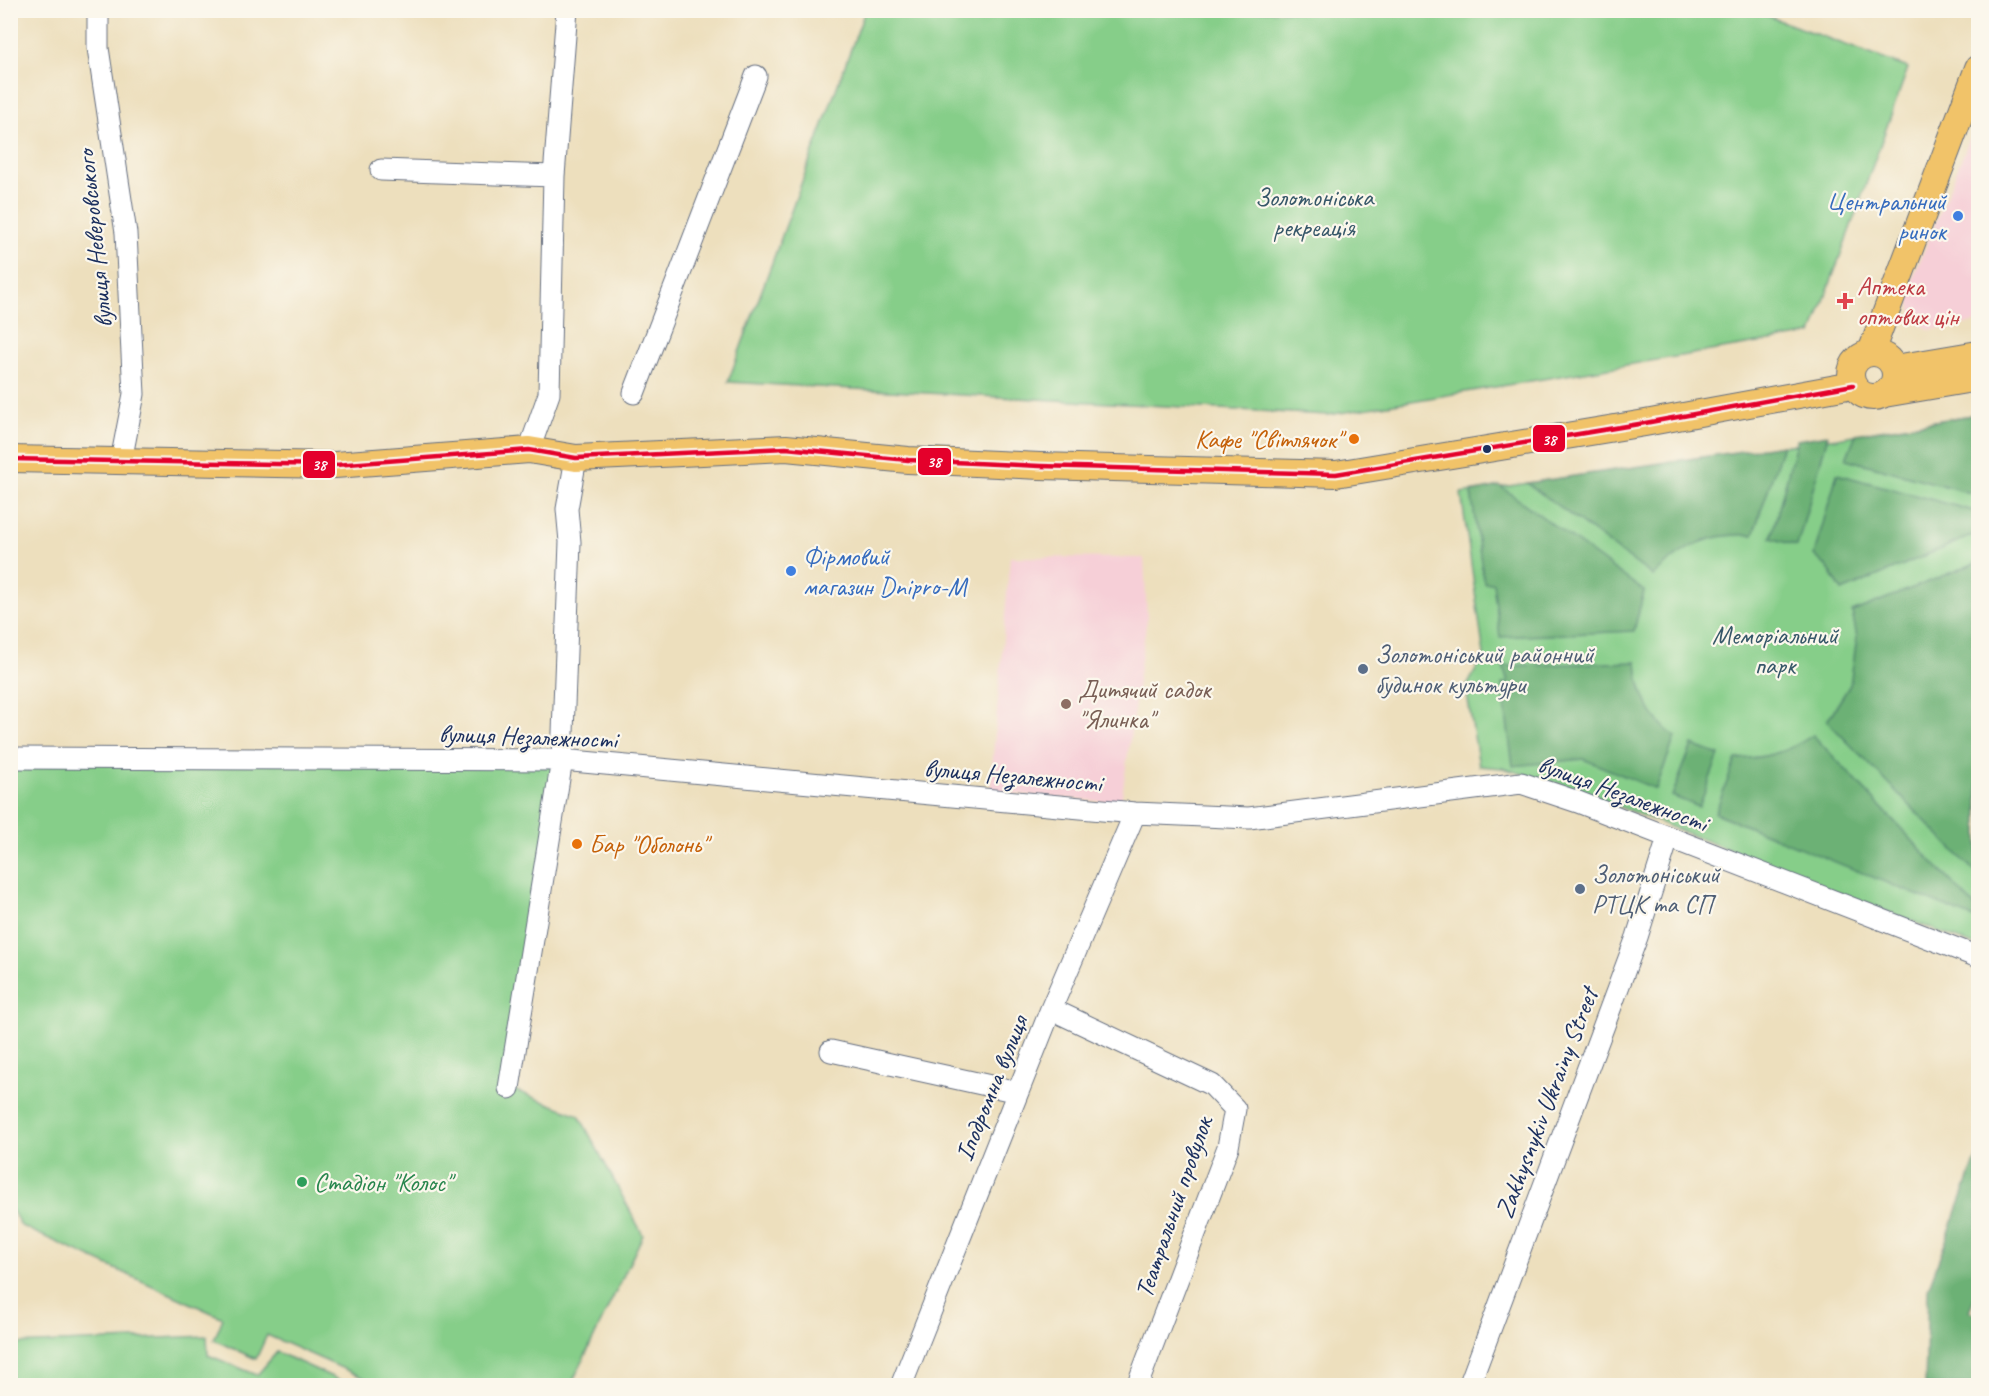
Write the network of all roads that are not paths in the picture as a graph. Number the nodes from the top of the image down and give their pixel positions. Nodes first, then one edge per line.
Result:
1 (98, 10) edge
2 (567, 10) edge
3 (1978, 68) edge
4 (756, 76) dead end
5 (381, 170) dead end
6 (554, 176) junction
7 (1872, 352) junction
8 (1978, 354) edge
9 (1895, 368) junction
10 (1978, 378) edge
11 (1853, 385) junction
12 (634, 393) dead end
13 (1884, 394) junction
14 (529, 450) junction
15 (576, 458) junction
16 (10, 459) edge
17 (121, 461) junction
18 (10, 758) edge
19 (562, 760) junction
20 (1135, 813) junction
21 (1668, 838) junction
22 (1978, 957) edge
23 (1052, 1009) junction
24 (831, 1050) dead end
25 (509, 1088) dead end
26 (1018, 1092) junction
27 (901, 1386) edge
28 (1137, 1386) edge
29 (1469, 1386) edge

1 - 17 street, вулиця Неверовського
2 - 6 street
3 - 7 main road
4 - 12 street
5 - 6 street
6 - 14 street
7 - 9 main road
7 - 11 main road
8 - 9 main road
9 - 13 main road
10 - 13 main road
11 - 13 main road
11 - 15 main road
14 - 15 main road
14 - 17 main road
15 - 19 street
16 - 17 main road
18 - 19 street, вулиця Незалежності
19 - 20 street, вулиця Незалежності
19 - 25 street
20 - 21 street, вулиця Незалежності
20 - 23 street, Іподромна вулиця
21 - 22 street, вулиця Незалежності
21 - 29 street, Zakhysnykiv Ukrainy Street
23 - 26 street, Іподромна вулиця
23 - 28 street, Театральний провулок
24 - 26 street
26 - 27 street, Іподромна вулиця

